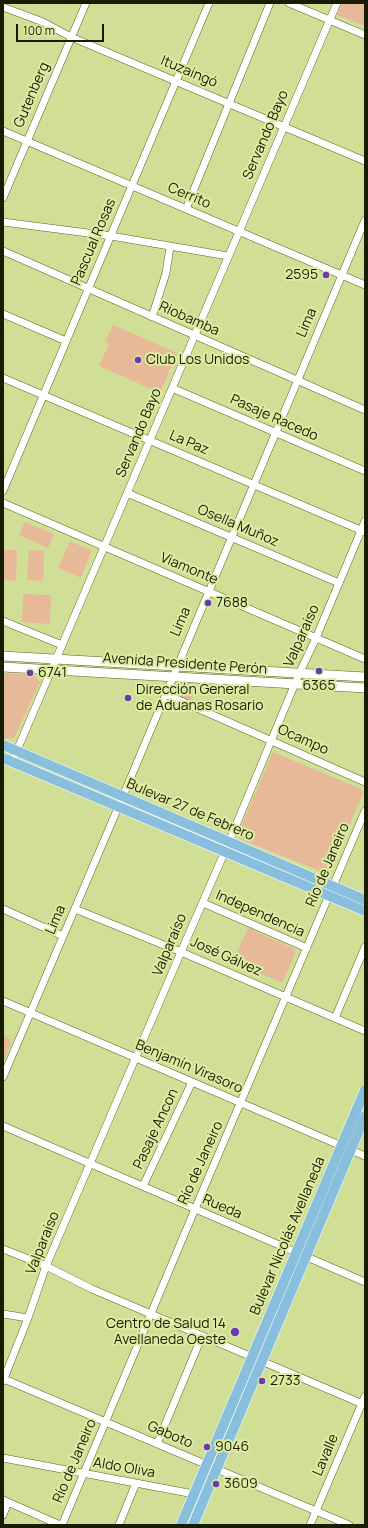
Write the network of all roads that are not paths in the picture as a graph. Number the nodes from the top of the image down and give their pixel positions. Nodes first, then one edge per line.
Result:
1 (86, 3) edge
2 (209, 3) edge
3 (270, 3) edge
4 (289, 3) edge
5 (337, 3) edge
6 (3, 7) edge
7 (330, 20) junction
8 (365, 35) edge
9 (72, 37) junction
10 (176, 81) junction
11 (229, 104) junction
12 (284, 127) junction
13 (3, 131) edge
14 (27, 141) junction
15 (365, 161) edge
16 (132, 186) junction
17 (3, 198) edge
18 (186, 209) junction
19 (365, 220) edge
20 (3, 222) edge
21 (239, 232) junction
22 (111, 236) junction
23 (170, 247) junction
24 (3, 251) edge
25 (228, 256) junction
26 (342, 275) junction
27 (365, 285) edge
28 (88, 289) junction
29 (3, 314) edge
30 (152, 317) junction
31 (195, 335) junction
32 (66, 341) junction
33 (3, 378) edge
34 (298, 380) junction
35 (172, 388) junction
36 (44, 395) junction
37 (365, 410) edge
38 (276, 433) junction
39 (150, 440) junction
40 (365, 472) edge
41 (254, 484) junction
42 (3, 491) edge
43 (127, 493) junction
44 (3, 503) edge
45 (365, 521) edge
46 (363, 531) edge
47 (231, 537) junction
48 (104, 547) junction
49 (339, 583) junction
50 (208, 592) junction
51 (3, 621) edge
52 (316, 638) junction
53 (62, 646) junction
54 (3, 656) edge
55 (57, 659) junction
56 (365, 659) edge
57 (3, 667) edge
58 (176, 667) junction
59 (51, 670) junction
60 (299, 674) junction
61 (365, 677) edge
62 (172, 678) junction
63 (294, 685) junction
64 (365, 688) edge
65 (165, 694) junction
66 (271, 740) junction
67 (3, 745) edge
68 (17, 751) junction
69 (8, 760) edge
70 (365, 782) edge
71 (123, 796) junction
72 (118, 807) junction
73 (365, 811) edge
74 (229, 842) junction
75 (225, 852) junction
76 (333, 886) junction
77 (329, 896) junction
78 (365, 900) edge
79 (203, 903) junction
80 (75, 908) junction
81 (3, 909) edge
82 (365, 911) edge
83 (63, 936) junction
84 (365, 947) edge
85 (307, 948) junction
86 (181, 952) junction
87 (286, 998) junction
88 (3, 1002) edge
89 (30, 1013) junction
90 (335, 1018) junction
91 (365, 1031) edge
92 (135, 1058) junction
93 (3, 1077) edge
94 (192, 1082) junction
95 (365, 1090) edge
96 (241, 1103) junction
97 (365, 1116) edge
98 (3, 1126) edge
99 (346, 1148) junction
100 (365, 1156) edge
101 (90, 1164) junction
102 (143, 1186) junction
103 (195, 1209) junction
104 (3, 1249) edge
105 (296, 1253) junction
106 (306, 1257) junction
107 (46, 1266) junction
108 (365, 1282) edge
109 (3, 1314) edge
110 (151, 1314) junction
111 (28, 1318) junction
112 (202, 1336) junction
113 (252, 1357) junction
114 (262, 1362) junction
115 (3, 1380) edge
116 (365, 1396) edge
117 (363, 1404) edge
118 (106, 1422) junction
119 (157, 1444) junction
120 (3, 1458) edge
121 (206, 1465) junction
122 (217, 1469) junction
123 (83, 1473) junction
124 (136, 1483) junction
125 (194, 1494) junction
126 (6, 1501) edge
127 (316, 1511) junction
128 (3, 1515) edge
129 (196, 1524) edge
130 (61, 1525) edge
131 (118, 1525) edge
132 (181, 1525) edge
133 (310, 1525) edge
134 (349, 1525) edge

1 - 9 street, Gutenberg
2 - 10 street, Pascual Rosas
3 - 11 street
4 - 7 street
5 - 7 street, Servando Bayo
6 - 9 street, Ituzaingó
7 - 8 street
7 - 12 street, Servando Bayo
9 - 10 street, Ituzaingó
9 - 14 street, Gutenberg
10 - 11 street, Ituzaingó
10 - 16 street, Pascual Rosas
11 - 12 street, Ituzaingó
11 - 18 street
12 - 15 street, Ituzaingó
12 - 21 street, Servando Bayo
13 - 14 street, Cerrito
14 - 16 street, Cerrito
14 - 17 street, Gutenberg
16 - 18 street, Cerrito
16 - 22 street, Pascual Rosas
18 - 21 street, Cerrito
19 - 26 street, Lima
20 - 22 street
21 - 25 street, Servando Bayo
21 - 26 street, Cerrito
22 - 23 street
22 - 28 street, Pascual Rosas
23 - 25 street
23 - 30 street
24 - 28 street, Riobamba
25 - 31 street, Servando Bayo
26 - 27 street, Cerrito
26 - 34 street, Lima
28 - 30 street, Riobamba
28 - 32 street, Pascual Rosas
29 - 32 street
30 - 31 street, Riobamba
31 - 34 street, Riobamba
31 - 35 street, Servando Bayo
32 - 36 street, Pascual Rosas
33 - 36 street, La Paz
34 - 37 street, Riobamba
34 - 38 street, Lima
35 - 38 street, Pasaje Racedo
35 - 39 street, Servando Bayo
36 - 39 street, La Paz
36 - 42 street, Pascual Rosas
38 - 40 street, Pasaje Racedo
38 - 41 street, Lima
39 - 41 street, La Paz
39 - 43 street, Servando Bayo
41 - 46 street, La Paz
41 - 47 street, Lima
43 - 47 street, Osella Muñoz
43 - 48 street, Servando Bayo
44 - 48 street, Viamonte
45 - 46 street, Valparaíso
46 - 49 street, Valparaíso
47 - 49 street, Osella Muñoz
47 - 50 street, Lima
48 - 50 street, Viamonte
48 - 53 street, Servando Bayo
49 - 52 street, Valparaíso
50 - 52 street, Viamonte
50 - 58 street, Lima
51 - 53 street
52 - 56 street, Viamonte
52 - 60 street, Valparaíso
53 - 55 street, Servando Bayo
54 - 55 main road, Avenida Presidente Perón
55 - 58 main road, Avenida Presidente Perón
55 - 59 street, Servando Bayo
57 - 59 main road, Avenida Presidente Perón
58 - 60 main road, Avenida Presidente Perón
58 - 62 street, Lima
59 - 62 main road, Avenida Presidente Perón
59 - 68 street, Servando Bayo
60 - 61 main road, Avenida Presidente Perón
60 - 63 street, Valparaíso
62 - 63 main road, Avenida Presidente Perón
62 - 65 street, Lima
63 - 64 main road, Avenida Presidente Perón
63 - 66 street, Valparaíso
65 - 66 street, Ocampo
65 - 71 street, Lima
66 - 70 street, Ocampo
66 - 74 street, Valparaíso
67 - 68 main road, Bulevar 27 de Febrero
68 - 69 street, Servando Bayo
68 - 71 main road, Bulevar 27 de Febrero
69 - 72 main road, Bulevar 27 de Febrero
71 - 72 street, Lima
71 - 74 main road, Bulevar 27 de Febrero
72 - 75 main road, Bulevar 27 de Febrero
72 - 80 street, Lima
73 - 76 street, Río de Janeiro
74 - 75 street, Valparaíso
74 - 76 main road, Bulevar 27 de Febrero
75 - 77 main road, Bulevar 27 de Febrero
75 - 79 street, Valparaíso
76 - 77 street, Río de Janeiro
76 - 78 main road, Bulevar 27 de Febrero
77 - 82 main road, Bulevar 27 de Febrero
77 - 85 street, Río de Janeiro
79 - 85 street, Independencia
79 - 86 street, Valparaíso
80 - 83 street, Lima
80 - 86 street, José Gálvez
81 - 83 street
83 - 89 street, Lima
84 - 90 street
85 - 87 street, Río de Janeiro
86 - 87 street, José Gálvez
86 - 92 street, Valparaíso
87 - 90 street, José Gálvez
87 - 96 street, Río de Janeiro
88 - 89 street, Benjamín Virasoro
89 - 92 street, Benjamín Virasoro
89 - 93 street, Lima
90 - 91 street, José Gálvez
92 - 94 street, Benjamín Virasoro
92 - 101 street, Valparaíso
94 - 96 street, Benjamín Virasoro
94 - 102 street, Pasaje Ancon
95 - 99 main road, Bulevar Nicolás Avellaneda
96 - 99 street, Benjamín Virasoro
96 - 103 street, Río de Janeiro
97 - 99 main road, Bulevar Nicolás Avellaneda
98 - 101 street, Rueda
99 - 100 street, Benjamín Virasoro
99 - 105 main road, Bulevar Nicolás Avellaneda
99 - 106 main road, Bulevar Nicolás Avellaneda
101 - 102 street, Rueda
101 - 107 street, Valparaíso
102 - 103 street, Rueda
103 - 105 street, Rueda
103 - 110 street, Río de Janeiro
104 - 107 street
105 - 106 street, Rueda
105 - 113 main road, Bulevar Nicolás Avellaneda
106 - 108 street, Rueda
106 - 114 main road, Bulevar Nicolás Avellaneda
107 - 110 street
107 - 111 street, Valparaíso
109 - 111 street
110 - 112 street
110 - 118 street, Río de Janeiro
111 - 115 street, Valparaíso
112 - 113 street
112 - 119 street
113 - 114 street
113 - 121 main road, Bulevar Nicolás Avellaneda
114 - 117 street
114 - 122 main road, Bulevar Nicolás Avellaneda
115 - 118 street, Gaboto
116 - 117 street, Lavalle
117 - 127 street, Lavalle
118 - 119 street, Gaboto
118 - 123 street, Río de Janeiro
119 - 121 street, Gaboto
120 - 123 street, Aldo Oliva
121 - 122 street, Gaboto
121 - 125 main road, Bulevar Nicolás Avellaneda
122 - 127 street, Gaboto
122 - 129 main road, Bulevar Nicolás Avellaneda
123 - 124 street, Aldo Oliva
123 - 130 street, Río de Janeiro
124 - 125 street, Aldo Oliva
124 - 131 street
125 - 132 main road, Bulevar Nicolás Avellaneda
126 - 128 street
126 - 130 street
127 - 133 street, Lavalle
127 - 134 street, Gaboto

